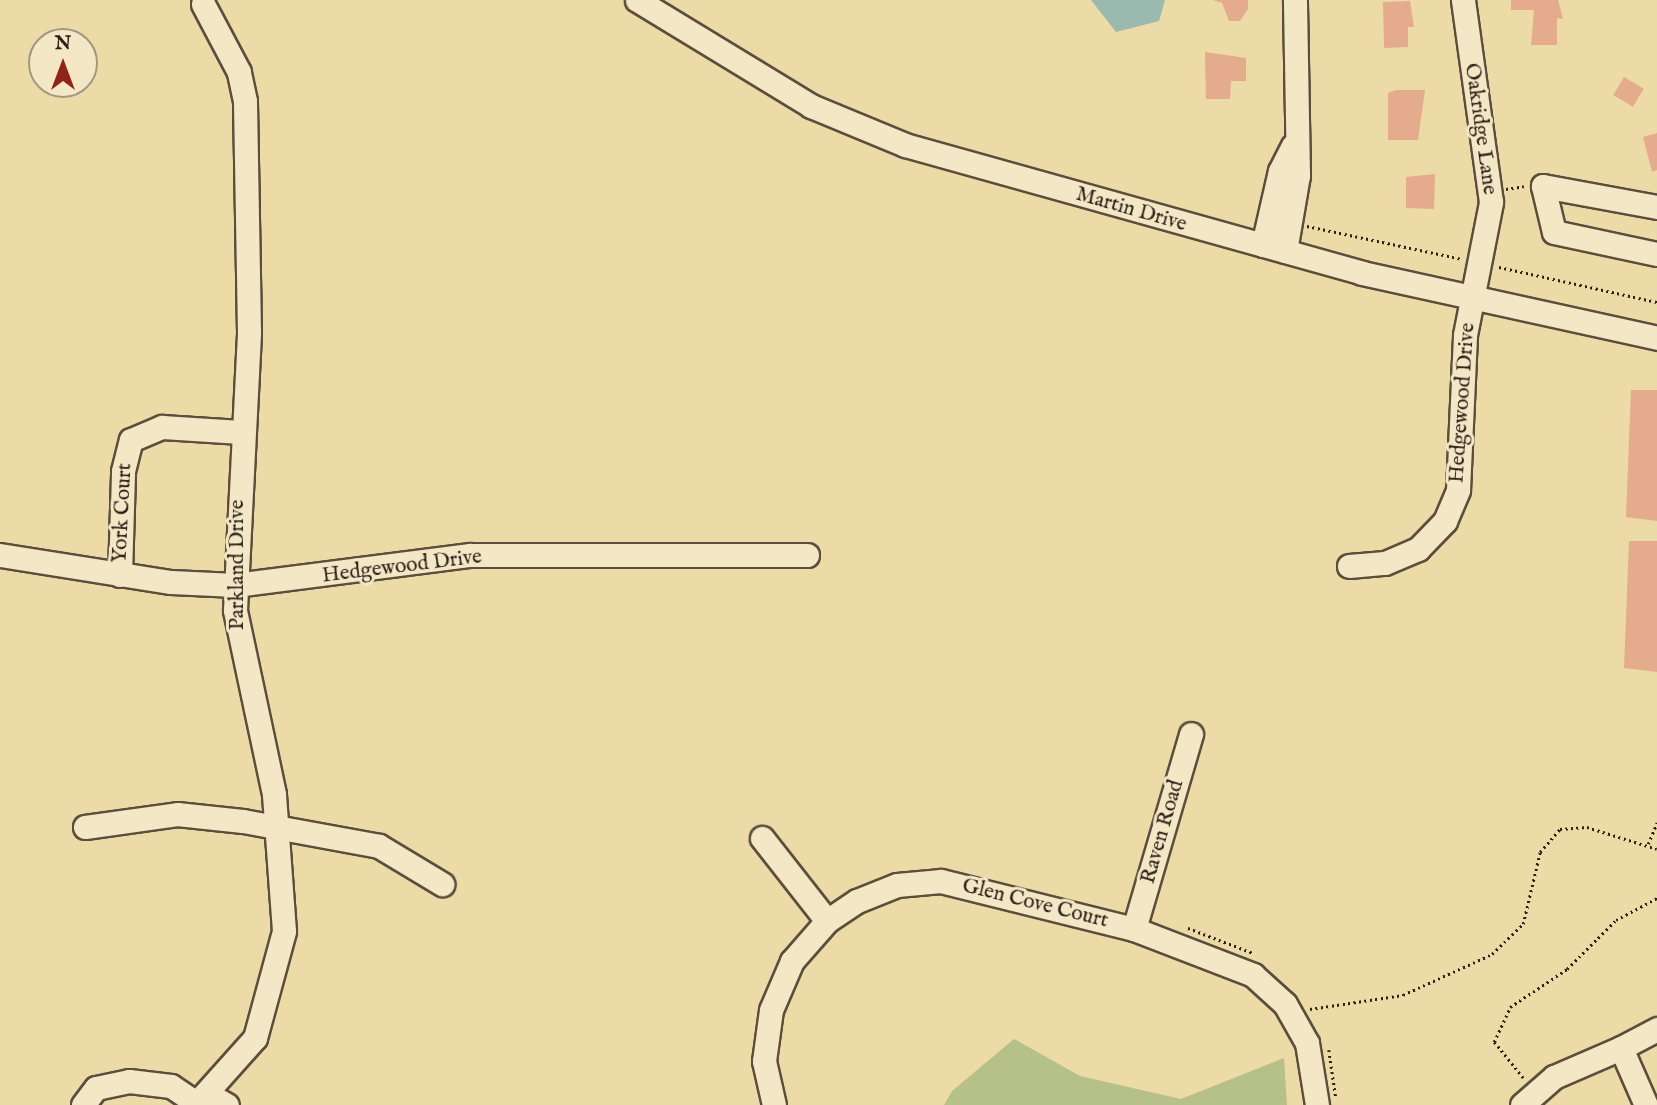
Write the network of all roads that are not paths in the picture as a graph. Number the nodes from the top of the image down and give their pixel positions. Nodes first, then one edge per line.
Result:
1 (637, 0) edge
2 (1295, 0) edge
3 (1463, 0) edge
4 (203, 4) dead end
5 (1293, 146) junction
6 (1657, 207) edge
7 (1274, 248) junction
8 (1657, 254) edge
9 (1472, 298) junction
10 (1657, 338) edge
11 (241, 432) junction
12 (0, 555) edge
13 (807, 555) dead end
14 (1349, 566) dead end
15 (120, 575) junction
16 (235, 585) junction
17 (1191, 734) dead end
18 (85, 827) dead end
19 (278, 827) junction
20 (762, 838) dead end
21 (442, 884) dead end
22 (827, 921) junction
23 (1134, 929) junction
24 (1657, 1029) edge
25 (1621, 1048) junction
26 (199, 1100) edge
27 (83, 1105) edge
28 (227, 1105) edge
29 (774, 1105) edge
30 (1317, 1105) edge
31 (1522, 1105) edge
32 (1646, 1105) edge

1 - 7 street, Martin Drive
2 - 5 street
3 - 9 street, Oakridge Lane
4 - 11 street, Parkland Drive
5 - 7 street
5 - 7 street
6 - 8 street
7 - 9 street, Martin Drive
9 - 10 street, Martin Drive
9 - 14 street, Hedgewood Drive
11 - 15 street, York Court
11 - 16 street, Parkland Drive
12 - 15 street, Hedgewood Drive
13 - 16 street, Hedgewood Drive
15 - 16 street, Hedgewood Drive
16 - 19 street, Parkland Drive
17 - 23 street, Raven Road
18 - 19 street
19 - 21 street
19 - 26 street, Parkland Drive
20 - 22 street
22 - 23 street, Glen Cove Court
22 - 29 street, Glen Cove Court
23 - 30 street, Glen Cove Court
24 - 25 street
25 - 31 street
25 - 32 street
26 - 27 street
26 - 28 street

